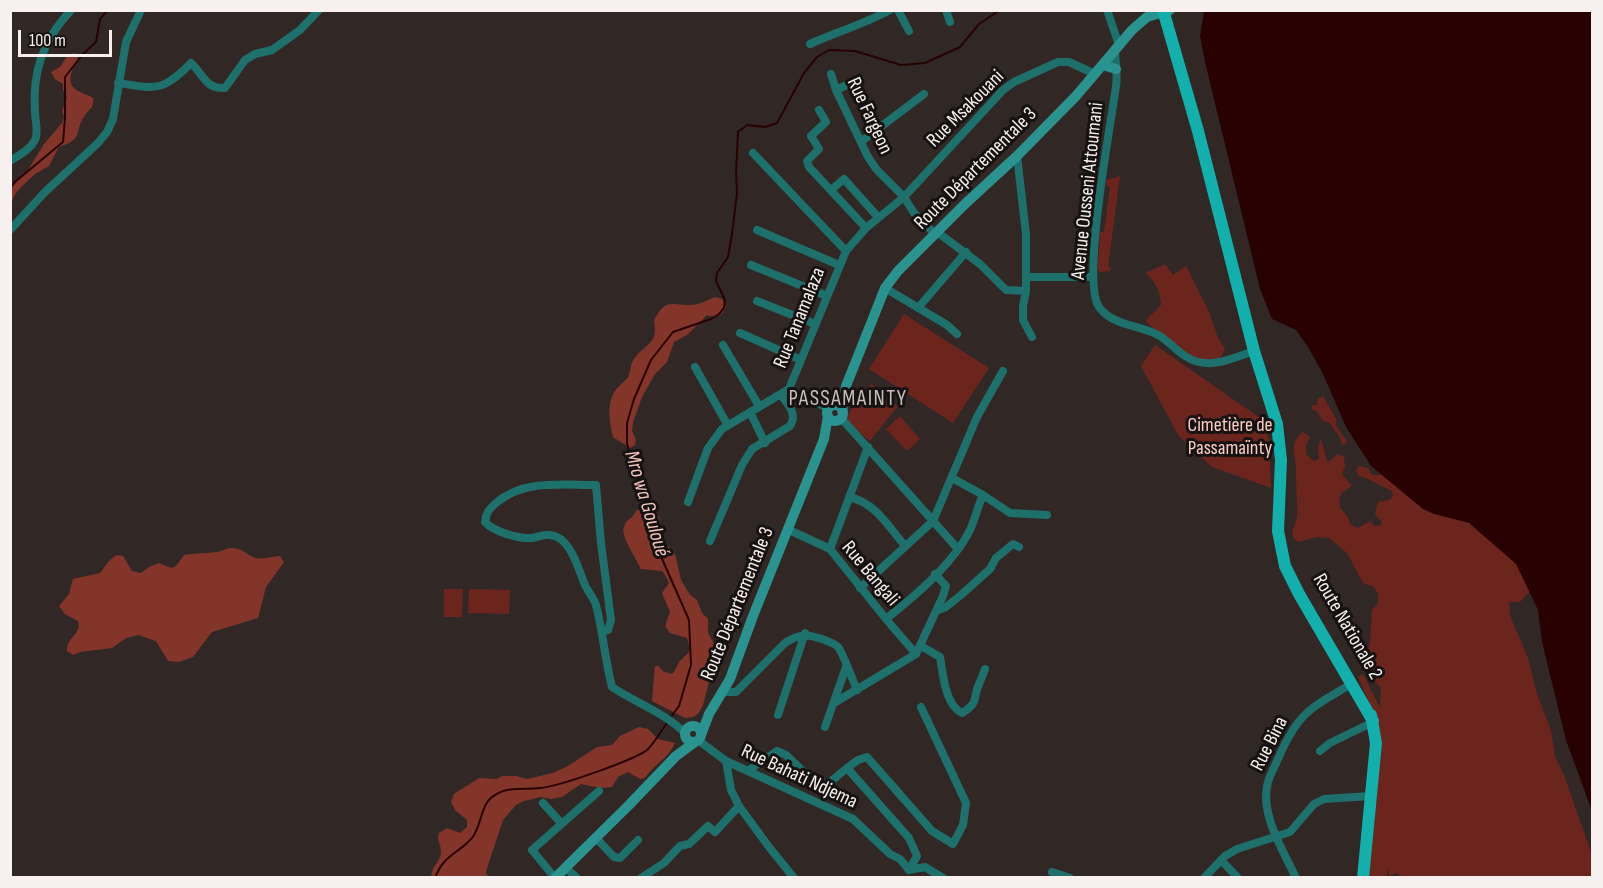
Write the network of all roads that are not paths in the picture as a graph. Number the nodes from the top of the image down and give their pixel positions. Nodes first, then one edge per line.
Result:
1 (71, 10) edge
2 (141, 10) edge
3 (319, 10) edge
4 (890, 10) edge
5 (898, 10) edge
6 (946, 10) edge
7 (1107, 10) edge
8 (1167, 11) edge
9 (950, 22) dead end
10 (909, 31) dead end
11 (810, 44) dead end
12 (1117, 46) junction
13 (1099, 69) junction
14 (1116, 69) junction
15 (831, 74) dead end
16 (860, 79) dead end
17 (118, 83) junction
18 (836, 90) junction
19 (924, 94) dead end
20 (819, 110) dead end
21 (862, 141) junction
22 (753, 153) dead end
23 (1017, 156) junction
24 (10, 161) edge
25 (831, 190) junction
26 (904, 197) junction
27 (878, 217) junction
28 (866, 228) junction
29 (10, 230) edge
30 (757, 230) dead end
31 (936, 233) junction
32 (846, 251) junction
33 (966, 252) junction
34 (751, 264) dead end
35 (839, 265) junction
36 (1026, 277) junction
37 (1093, 277) junction
38 (885, 288) junction
39 (1026, 291) junction
40 (827, 296) junction
41 (757, 301) dead end
42 (918, 308) junction
43 (815, 324) junction
44 (740, 333) dead end
45 (957, 334) dead end
46 (1032, 337) dead end
47 (723, 345) dead end
48 (1254, 351) junction
49 (801, 360) junction
50 (694, 367) dead end
51 (1003, 371) dead end
52 (789, 389) junction
53 (781, 395) junction
54 (759, 406) junction
55 (750, 412) junction
56 (834, 414) junction
57 (727, 424) junction
58 (765, 442) junction
59 (868, 447) junction
60 (952, 478) junction
61 (983, 495) junction
62 (849, 497) junction
63 (688, 502) dead end
64 (1047, 515) dead end
65 (933, 521) junction
66 (787, 529) junction
67 (710, 541) dead end
68 (905, 546) junction
69 (1019, 547) dead end
70 (830, 549) junction
71 (958, 549) junction
72 (1282, 554) junction
73 (935, 574) junction
74 (860, 588) junction
75 (936, 611) junction
76 (886, 619) junction
77 (602, 632) junction
78 (1322, 632) junction
79 (805, 633) junction
80 (919, 650) junction
81 (1341, 651) junction
82 (846, 667) junction
83 (985, 669) dead end
84 (1352, 684) junction
85 (857, 690) junction
86 (723, 692) junction
87 (834, 703) junction
88 (921, 707) dead end
89 (778, 715) dead end
90 (1373, 721) junction
91 (825, 727) dead end
92 (693, 734) junction
93 (1320, 751) dead end
94 (726, 761) junction
95 (847, 768) junction
96 (749, 770) junction
97 (599, 792) dead end
98 (1370, 796) junction
99 (543, 803) dead end
100 (739, 806) junction
101 (561, 823) junction
102 (1277, 837) junction
103 (596, 838) junction
104 (638, 840) dead end
105 (1221, 860) junction
106 (566, 868) junction
107 (909, 870) junction
108 (1052, 872) dead end
109 (555, 878) edge
110 (577, 878) edge
111 (641, 878) edge
112 (794, 878) edge
113 (943, 878) edge
114 (1070, 878) edge
115 (1204, 878) edge
116 (1238, 878) edge
117 (1296, 878) edge
118 (1363, 878) edge

1 - 24 street
2 - 17 street
3 - 17 street
4 - 11 street
5 - 10 street
6 - 9 street
7 - 12 street, Avenue Ousseni Attoumani
8 - 12 main road, Route Départementale 3
8 - 48 main road, Route Nationale 2
12 - 13 main road, Route Départementale 3
12 - 14 street, Avenue Ousseni Attoumani
13 - 14 main road
13 - 23 main road, Route Départementale 3
13 - 26 street, Rue Msakouani
14 - 37 street, Avenue Ousseni Attoumani
15 - 18 street, Rue Fargeon
16 - 18 street
17 - 29 street
18 - 21 street, Rue Fargeon
19 - 21 street
20 - 25 street
21 - 26 street, Rue Fargeon
22 - 32 street
23 - 31 main road, Route Départementale 3
23 - 36 street
25 - 27 street
25 - 28 street
26 - 27 street, Rue Tanamalaza
26 - 31 street, Rue Fargeon
27 - 28 street, Rue Tanamalaza
28 - 32 street, Rue Tanamalaza
30 - 35 street
31 - 33 street, Rue Fargeon
31 - 38 main road, Route Départementale 3
32 - 35 street, Rue Tanamalaza
33 - 39 street, Rue Fargeon
33 - 42 street
34 - 40 street
35 - 40 street, Rue Tanamalaza
36 - 37 street
36 - 39 street
37 - 48 street, Avenue Ousseni Attoumani
38 - 42 street
38 - 56 main road, Route Départementale 3
39 - 46 street
40 - 43 street, Rue Tanamalaza
41 - 43 street
42 - 45 street
43 - 49 street, Rue Tanamalaza
44 - 49 street
47 - 54 street
48 - 72 main road, Route Nationale 2
49 - 52 street, Rue Tanamalaza
50 - 57 street
51 - 60 street
52 - 53 street, Rue Tanamalaza
52 - 56 street
53 - 54 street, Rue Tanamalaza
53 - 58 street
54 - 55 street, Rue Tanamalaza
55 - 57 street, Rue Tanamalaza
55 - 58 street
56 - 59 street
56 - 66 main road, Route Départementale 3
57 - 63 street, Rue Tanamalaza
58 - 67 street
59 - 62 street
59 - 65 street
60 - 61 street
60 - 65 street
61 - 64 street
61 - 71 street
62 - 68 street
62 - 70 street
65 - 68 street
65 - 71 street
66 - 70 street, Rue Bangali
66 - 86 main road, Route Départementale 3
68 - 74 street
69 - 75 street
70 - 74 street, Rue Bangali
71 - 73 street
72 - 78 main road, Route Nationale 2
72 - 81 main road, Route Nationale 2
73 - 75 street
73 - 76 street
74 - 76 street, Rue Bangali
75 - 80 street
76 - 80 street, Rue Bangali
77 - 77 street
77 - 92 street
78 - 81 main road
78 - 84 main road, Route Nationale 2
79 - 82 street
79 - 86 street
79 - 89 street
80 - 83 street, Rue Bangali
80 - 85 street
81 - 90 main road, Route Nationale 2
82 - 85 street
82 - 87 street
84 - 90 main road, Route Nationale 2
84 - 102 street, Rue Bina
85 - 87 street
86 - 92 main road, Route Départementale 3
87 - 91 street
88 - 95 street
90 - 93 street
90 - 98 main road, Route Nationale 2
92 - 94 street, Rue Bahati Ndjema
92 - 103 main road, Route Départementale 3
94 - 96 street, Rue Bahati Ndjema
94 - 100 street
95 - 96 street
95 - 107 street
96 - 107 street, Rue Bahati Ndjema
97 - 101 street
98 - 102 street
98 - 118 main road, Route Nationale 2
99 - 101 street
100 - 111 street
100 - 112 street
101 - 109 street
102 - 105 street
102 - 117 street, Rue Bina
103 - 104 street
103 - 106 main road, Route Départementale 3
105 - 115 street
105 - 116 street
106 - 109 main road, Route Départementale 3
106 - 110 street
107 - 113 street
108 - 114 street

